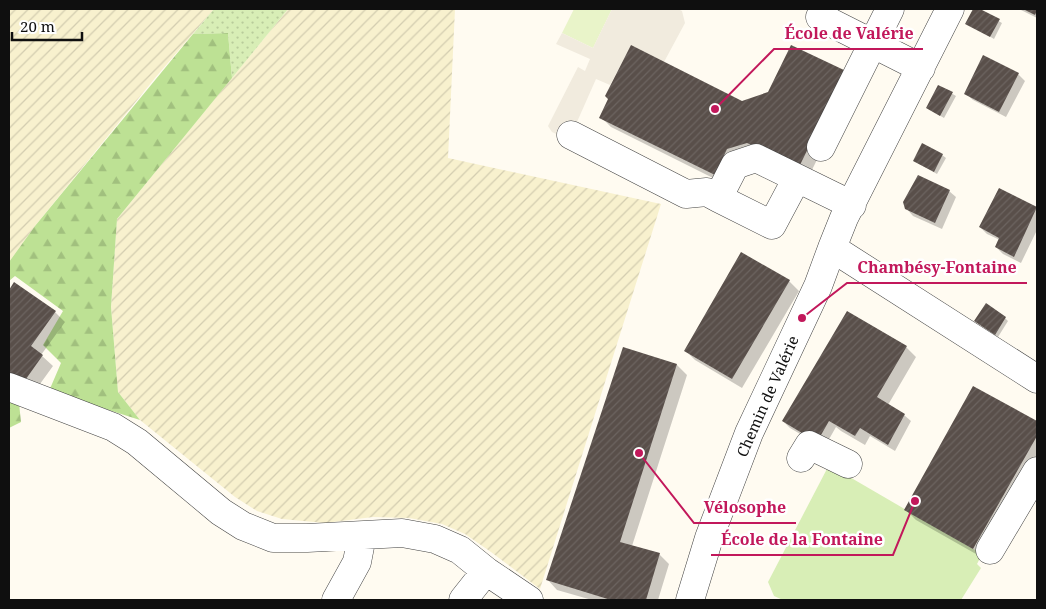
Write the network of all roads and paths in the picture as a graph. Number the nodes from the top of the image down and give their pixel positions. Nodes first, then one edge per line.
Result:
1 (824, 9) edge
2 (890, 9) edge
3 (950, 9) edge
4 (873, 43) junction
5 (921, 68) junction
6 (571, 136) dead end
7 (820, 147) dead end
8 (797, 178) junction
9 (718, 198) junction
10 (852, 205) junction
11 (832, 248) junction
12 (1037, 379) edge
13 (9, 387) edge
14 (801, 458) dead end
15 (848, 464) dead end
16 (1037, 471) edge
17 (362, 536) junction
18 (990, 550) dead end
19 (486, 571) junction
20 (336, 600) edge
21 (462, 600) edge
22 (529, 600) edge
23 (690, 600) edge

1 - 4 street
2 - 4 street
3 - 5 street, Chemin de Valérie
4 - 5 street
4 - 7 street
5 - 10 street, Chemin de Valérie
6 - 9 street
8 - 9 street
8 - 9 street
8 - 10 street
10 - 11 street, Chemin de Valérie
11 - 12 street
11 - 23 street, Chemin de Valérie
13 - 17 street
14 - 15 street
16 - 18 street
17 - 19 street
17 - 20 street
19 - 21 street
19 - 22 street

